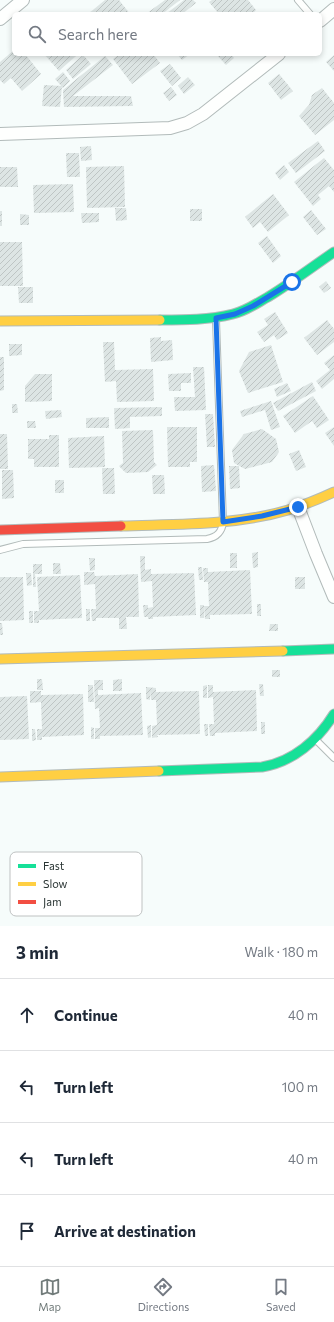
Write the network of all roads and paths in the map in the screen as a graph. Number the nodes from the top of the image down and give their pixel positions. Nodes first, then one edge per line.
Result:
1 (23, 0) edge
2 (298, 0) edge
3 (334, 9) edge
4 (308, 12) edge
5 (0, 19) edge
6 (322, 19) edge
7 (277, 56) edge
8 (0, 134) edge
9 (334, 252) edge
10 (216, 318) junction
11 (0, 321) edge
12 (334, 492) edge
13 (298, 507) junction
14 (223, 522) junction
15 (0, 530) edge
16 (0, 550) edge
17 (334, 597) edge
18 (334, 649) edge
19 (0, 659) edge
20 (334, 714) edge
21 (314, 738) junction
22 (334, 758) edge
23 (0, 777) edge

1 - 5 street
2 - 4 lane
3 - 6 street
7 - 8 street
9 - 10 street
10 - 11 street
10 - 14 lane
12 - 13 street
13 - 14 street
13 - 17 street
14 - 15 street
14 - 16 lane
18 - 19 street
20 - 21 street
21 - 22 lane
21 - 23 street

